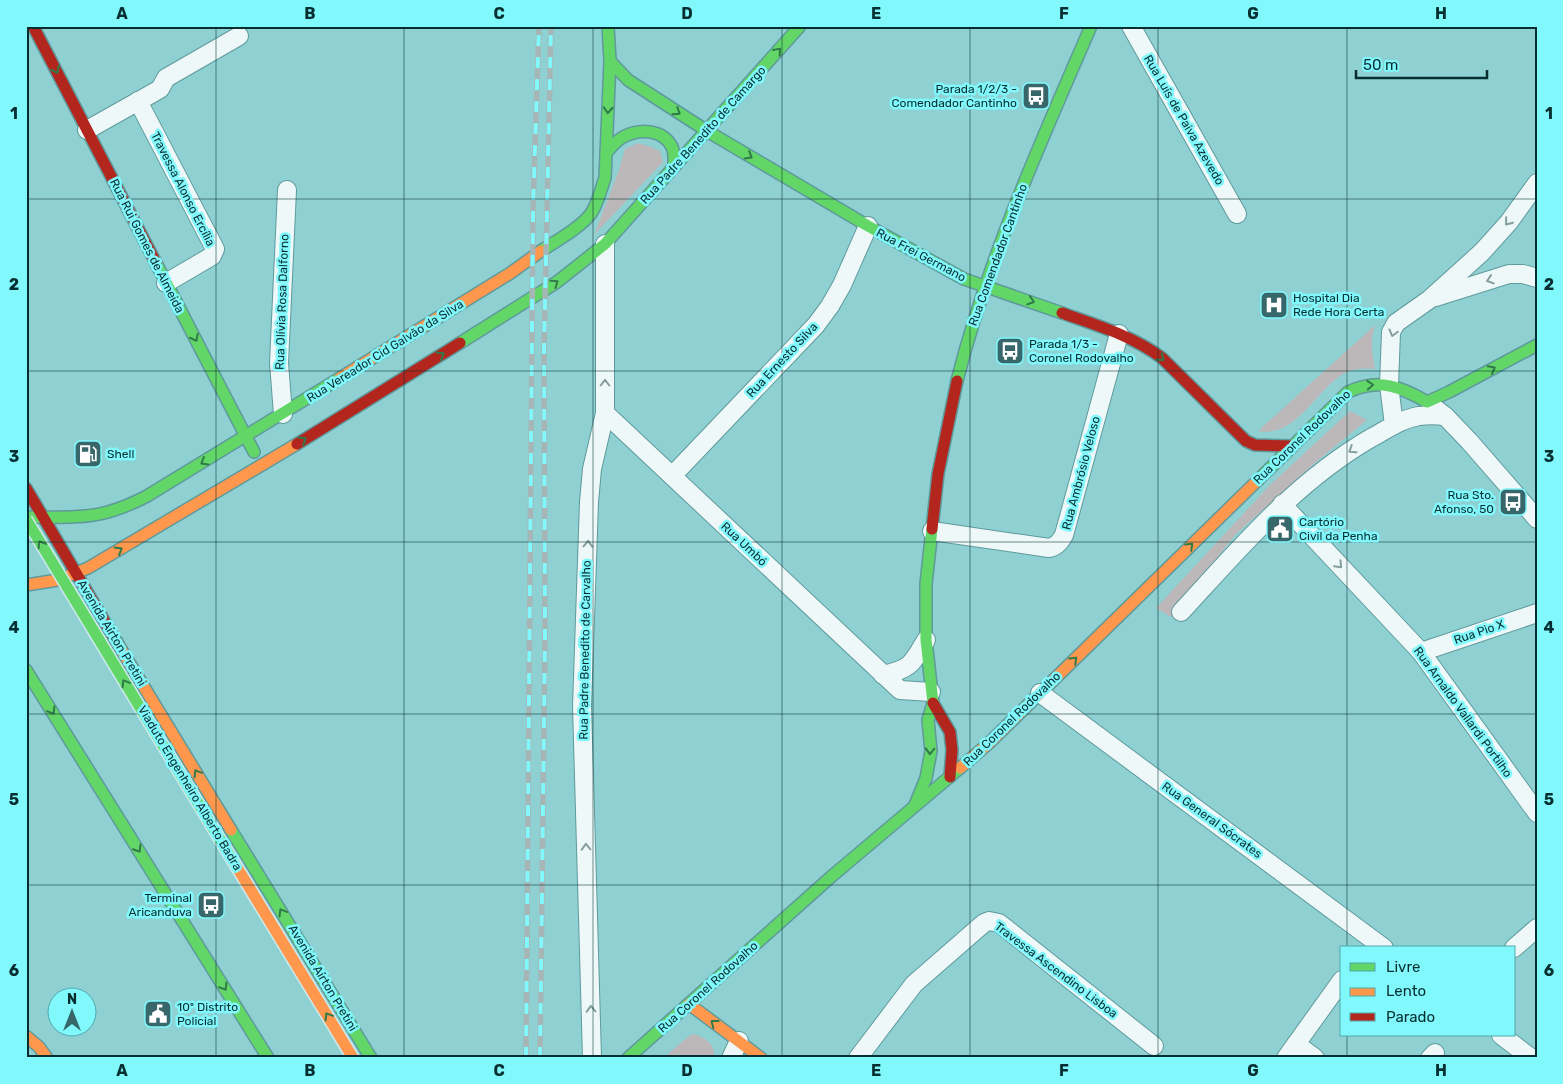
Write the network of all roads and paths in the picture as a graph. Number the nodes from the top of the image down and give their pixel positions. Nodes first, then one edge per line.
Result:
1 (33, 26) edge
2 (608, 26) edge
3 (800, 26) edge
4 (1091, 26) edge
5 (1131, 26) edge
6 (239, 36) dead end
7 (610, 61) junction
8 (138, 101) junction
9 (87, 130) junction
10 (707, 131) junction
11 (606, 153) junction
12 (674, 166) junction
13 (1537, 183) edge
14 (287, 190) dead end
15 (1237, 214) dead end
16 (868, 226) junction
17 (605, 244) junction
18 (1537, 278) edge
19 (166, 283) junction
20 (984, 287) junction
21 (1430, 299) junction
22 (1119, 334) junction
23 (1537, 345) edge
24 (1388, 385) junction
25 (1449, 392) junction
26 (1427, 402) junction
27 (604, 413) junction
28 (283, 414) junction
29 (1445, 416) junction
30 (1394, 425) junction
31 (246, 437) junction
32 (1292, 446) junction
33 (262, 466) junction
34 (672, 476) junction
35 (26, 488) edge
36 (1282, 504) junction
37 (43, 517) junction
38 (26, 518) edge
39 (1537, 520) edge
40 (932, 531) junction
41 (37, 572) dead end
42 (77, 574) junction
43 (26, 585) edge
44 (47, 589) dead end
45 (1181, 612) dead end
46 (1537, 613) edge
47 (926, 640) junction
48 (1421, 652) junction
49 (26, 670) edge
50 (882, 675) junction
51 (1040, 693) junction
52 (932, 697) junction
53 (950, 778) junction
54 (913, 808) junction
55 (1537, 813) edge
56 (1537, 928) edge
57 (1373, 945) edge
58 (1516, 946) edge
59 (1340, 983) edge
60 (689, 1004) junction
61 (26, 1036) edge
62 (1502, 1036) edge
63 (739, 1041) junction
64 (1154, 1046) dead end
65 (1291, 1051) edge
66 (755, 1057) edge
67 (47, 1058) edge
68 (268, 1058) edge
69 (353, 1058) edge
70 (371, 1058) edge
71 (592, 1058) edge
72 (628, 1058) edge
73 (731, 1058) edge
74 (858, 1058) edge
75 (1315, 1058) edge
76 (1531, 1058) edge

1 -> 9 main road, Rua Rui Gomes de Almeida
2 - 7 main road, Rua Vereador Cid Galvão da Silva
10 -> 3 main road, Rua Padre Benedito de Camargo
4 - 20 main road, Rua Comendador Cantinho
5 - 15 street, Rua Luís de Paiva Azevedo
6 - 8 street
7 -> 10 main road, Rua Frei Germano
7 -> 11 main road, Rua Vereador Cid Galvão da Silva
8 - 9 street
8 - 19 street, Travessa Alonso Ercília
9 - 19 main road, Rua Rui Gomes de Almeida
10 - 12 main road, Rua Padre Benedito de Camargo
10 -> 16 main road, Rua Frei Germano
11 - 12 main road
11 - 28 main road, Rua Vereador Cid Galvão da Silva
12 - 17 main road, Rua Padre Benedito de Camargo
13 -> 21 street
14 - 28 street, Rua Olívia Rosa Dalforno
16 - 20 main road, Rua Frei Germano
16 - 34 street, Rua Ernesto Silva
27 -> 17 street, Rua Padre Benedito de Carvalho
33 -> 17 main road
18 -> 21 street
19 -> 31 main road, Rua Rui Gomes de Almeida
20 -> 22 main road, Rua Frei Germano
20 - 40 main road, Rua Comendador Cantinho
21 -> 24 street
22 -> 32 main road, Rua Frei Germano
22 - 40 street, Rua Ambrósio Veloso
25 -> 23 main road
24 - 26 main road, Rua Coronel Rodovalho
24 - 30 street
32 -> 24 main road, Rua Coronel Rodovalho
25 - 26 main road
25 - 29 street
26 - 29 street
27 - 34 street, Rua Umbó
71 -> 27 street, Rua Padre Benedito de Carvalho
28 - 31 main road, Rua Vereador Cid Galvão da Silva
29 - 30 street
29 - 39 street
30 -> 36 street
31 - 33 main road, Rua Rui Gomes de Almeida
31 -> 37 main road, Rua Vereador Cid Galvão da Silva
51 -> 32 main road, Rua Coronel Rodovalho
42 -> 33 main road
34 - 50 street, Rua Umbó
35 - 37 main road, Avenida Aírton Pretini
36 - 45 street
36 -> 48 street, Rua Arnaldo Vallardi Portilho
37 - 38 main road, Rua Vereador Cid Galvão da Silva
37 - 42 main road, Avenida Aírton Pretini
69 -> 38 main road, Viaduto Engenheiro Alberto Badra, bridge
40 - 47 main road, Rua Comendador Cantinho
41 - 44 main road
42 - 43 main road
70 -> 42 main road, Avenida Aírton Pretini
46 - 48 street, Rua Pio X
47 - 50 street
47 - 52 main road, Rua Comendador Cantinho
48 - 55 street, Rua Arnaldo Vallardi Portilho
49 -> 68 main road
50 - 52 street, Rua Umbó
51 - 53 main road, Rua Coronel Rodovalho
51 - 57 street, Rua General Sócrates
52 - 53 main road, Rua Comendador Cantinho
52 -> 54 main road, Rua Comendador Cantinho
53 - 54 main road, Rua Coronel Rodovalho
54 - 60 main road, Rua Coronel Rodovalho
56 - 58 street
59 - 65 street
63 -> 60 main road
60 - 72 main road, Rua Coronel Rodovalho
61 - 67 main road
62 - 76 street
63 - 66 main road
63 - 73 street
64 - 74 street, Travessa Ascendino Lisboa
65 - 75 street

